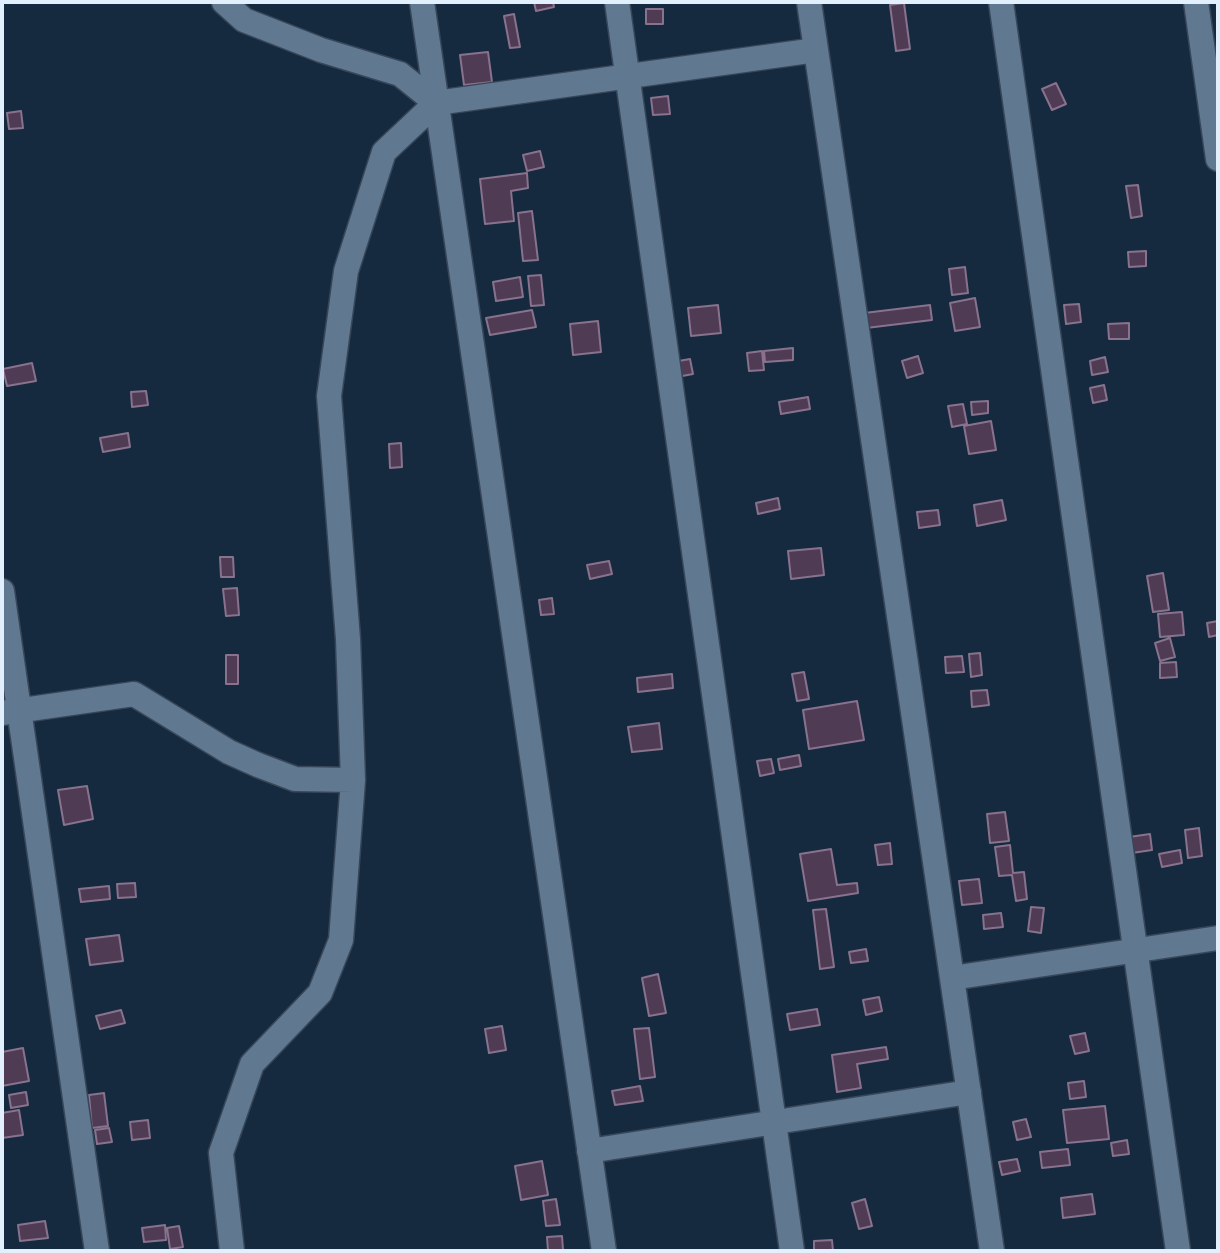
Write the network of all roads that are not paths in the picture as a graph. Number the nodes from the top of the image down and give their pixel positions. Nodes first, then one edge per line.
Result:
1 (224, 2) edge
2 (422, 2) edge
3 (617, 2) edge
4 (809, 2) edge
5 (1001, 2) edge
6 (1196, 2) edge
7 (816, 50) junction
8 (627, 76) junction
9 (436, 103) junction
10 (1218, 159) edge
11 (2, 591) edge
12 (10, 712) edge
13 (353, 780) junction
14 (1218, 938) edge
15 (1135, 950) junction
16 (952, 978) junction
17 (969, 1092) junction
18 (774, 1123) junction
19 (589, 1151) junction
20 (97, 1251) edge
21 (232, 1251) edge
22 (604, 1251) edge
23 (792, 1251) edge
24 (992, 1251) edge
25 (1178, 1251) edge

1 - 9 street
2 - 9 street
3 - 8 street
4 - 7 street
5 - 15 street
6 - 10 street
7 - 8 street
7 - 16 street
8 - 9 street
8 - 18 street
9 - 13 street
9 - 19 street
11 - 12 street
12 - 13 street
12 - 20 street
13 - 21 street
14 - 15 street
15 - 16 street
15 - 25 street
16 - 17 street
17 - 18 street
17 - 24 street
18 - 19 street
18 - 23 street
19 - 22 street

